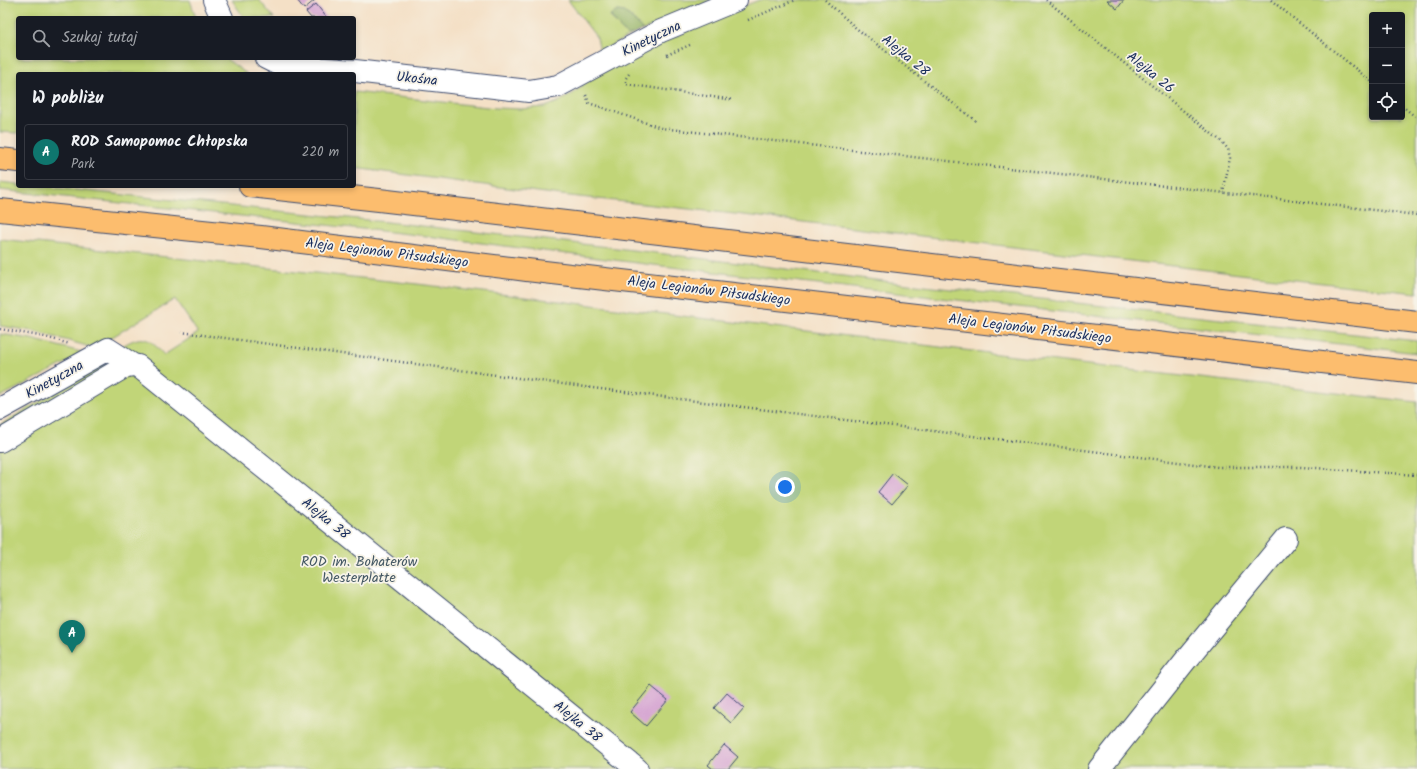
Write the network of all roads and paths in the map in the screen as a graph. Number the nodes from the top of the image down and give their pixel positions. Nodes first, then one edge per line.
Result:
1 (214, 0) edge
2 (736, 0) edge
3 (795, 0) edge
4 (825, 0) edge
5 (1046, 0) edge
6 (1272, 0) edge
7 (221, 16) edge
8 (746, 21) dead end
9 (696, 43) dead end
10 (660, 58) dead end
11 (270, 60) edge
12 (632, 70) dead end
13 (573, 78) junction
14 (1369, 80) edge
15 (733, 100) dead end
16 (1405, 108) edge
17 (1417, 118) edge
18 (977, 122) dead end
19 (0, 159) edge
20 (16, 161) edge
21 (268, 188) edge
22 (1223, 193) junction
23 (0, 210) edge
24 (1417, 215) edge
25 (1417, 322) edge
26 (0, 329) edge
27 (181, 332) dead end
28 (105, 351) junction
29 (133, 365) junction
30 (1417, 374) edge
31 (0, 409) edge
32 (0, 441) edge
33 (1417, 476) edge
34 (1286, 539) dead end
35 (637, 769) edge
36 (1098, 769) edge

1 - 7 street
2 - 13 street, Kinetyczna
3 - 8 path
4 - 18 path, Alejka 28
5 - 22 path, Alejka 26
6 - 14 path
9 - 10 path
11 - 13 street, Ukośna
12 - 15 path
13 - 22 path
16 - 17 path
19 - 20 highway
21 - 25 highway
22 - 24 path
23 - 30 highway, Aleja Legionów Piłsudskiego
26 - 28 path
27 - 33 path
28 - 29 street, Alejka 38
28 - 31 street, Kinetyczna
29 - 32 street
29 - 35 street, Alejka 38
34 - 36 street

